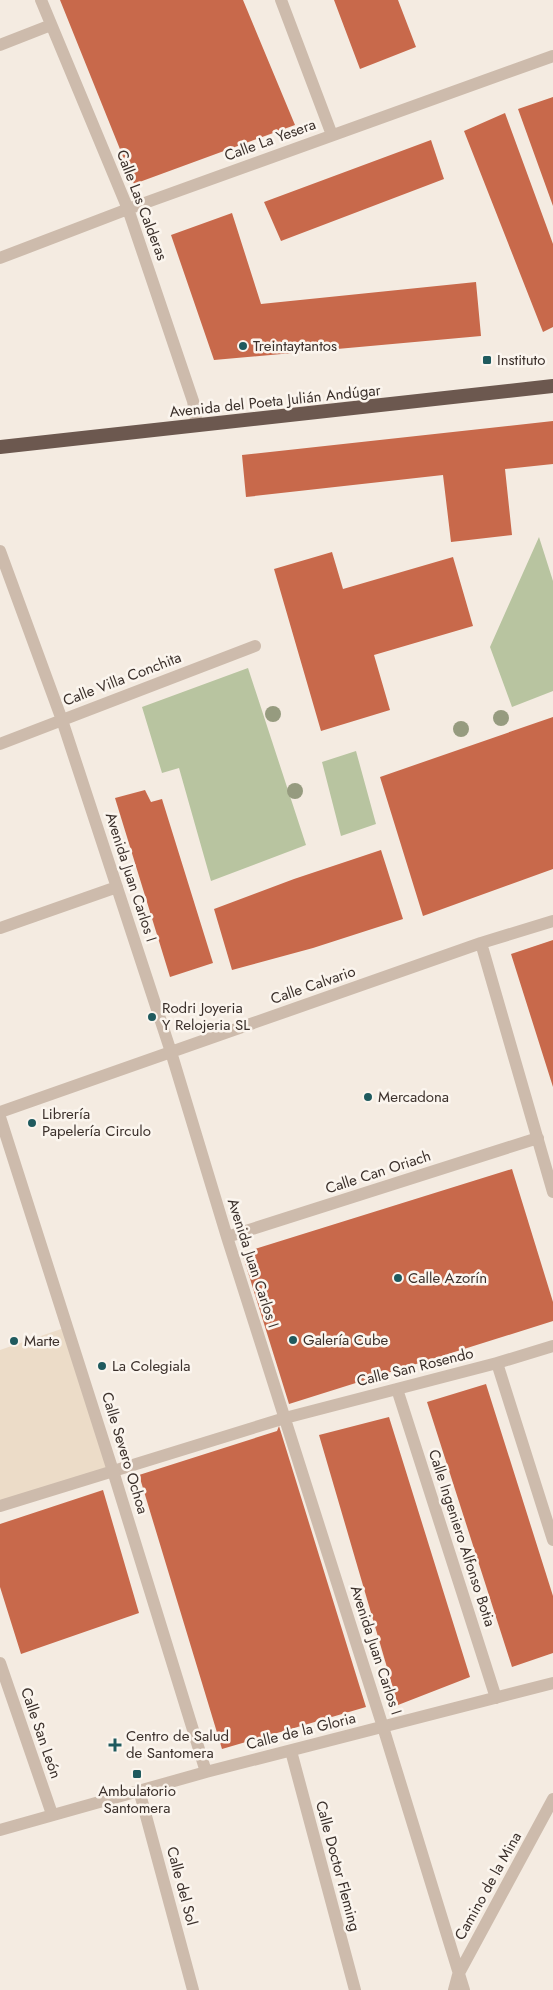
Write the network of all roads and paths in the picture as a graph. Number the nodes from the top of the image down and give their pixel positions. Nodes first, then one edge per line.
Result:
1 (41, 0) edge
2 (281, 0) edge
3 (51, 25) junction
4 (0, 45) edge
5 (553, 56) edge
6 (332, 135) junction
7 (128, 209) junction
8 (0, 258) edge
9 (553, 386) edge
10 (197, 426) junction
11 (0, 447) edge
12 (0, 551) edge
13 (255, 646) dead end
14 (62, 720) junction
15 (0, 744) edge
16 (117, 887) junction
17 (553, 921) edge
18 (0, 928) edge
19 (481, 943) junction
20 (171, 1052) junction
21 (0, 1112) edge
22 (0, 1117) edge
23 (538, 1138) junction
24 (553, 1192) edge
25 (227, 1237) junction
26 (553, 1346) edge
27 (497, 1363) junction
28 (397, 1389) junction
29 (285, 1418) junction
30 (114, 1470) junction
31 (0, 1506) edge
32 (553, 1540) edge
33 (0, 1664) edge
34 (553, 1683) edge
35 (496, 1698) junction
36 (383, 1727) junction
37 (291, 1751) junction
38 (206, 1772) junction
39 (139, 1790) junction
40 (553, 1799) edge
41 (52, 1814) junction
42 (0, 1830) edge
43 (458, 1975) junction
44 (193, 1990) edge
45 (355, 1990) edge
46 (454, 1990) edge
47 (464, 1990) edge

1 - 3 street, Calle Las Calderas
2 - 6 street
3 - 4 street
3 - 7 street, Calle Las Calderas
5 - 6 street, Calle La Yesera
6 - 7 street, Calle La Yesera
7 - 8 street, Calle La Yesera
7 - 10 street, Calle Las Calderas
9 - 10 highway, Avenida del Poeta Julián Andúgar
10 - 11 highway, Avenida del Poeta Julián Andúgar
12 - 14 street, Avenida Juan Carlos I
13 - 14 street, Calle Villa Conchita
14 - 15 street, Calle Villa Conchita
14 - 16 street, Avenida Juan Carlos I
16 - 18 street
16 - 20 street, Avenida Juan Carlos I
17 - 19 street, Calle Calvario
19 - 20 street, Calle Calvario
19 - 23 street
20 - 21 street, Calle Calvario
20 - 25 street, Avenida Juan Carlos I
22 - 30 street, Calle Severo Ochoa
23 - 24 street
23 - 25 street, Calle Can Oriach
25 - 29 street, Avenida Juan Carlos I
26 - 27 street, Calle San Rosendo
27 - 28 street, Calle San Rosendo
27 - 32 street
28 - 29 street, Calle San Rosendo
28 - 35 street, Calle Ingeniero Alfonso Botia
29 - 30 street, Calle San Rosendo
29 - 36 street, Avenida Juan Carlos I
30 - 31 street
30 - 38 street, Calle Severo Ochoa
33 - 41 street, Calle San León
34 - 35 street, Calle de la Gloria
35 - 36 street, Calle de la Gloria
36 - 37 street, Calle de la Gloria
36 - 43 street, Avenida Juan Carlos I
37 - 38 street, Calle de la Gloria
37 - 45 street, Calle Doctor Fleming
38 - 39 street, Calle de la Gloria
39 - 41 street, Calle de la Gloria
39 - 44 street, Calle del Sol
40 - 43 street, Camino de la Mina
41 - 42 street, Calle de la Gloria
43 - 46 street, Camino de la Mina
43 - 47 street, Avenida Juan Carlos I

